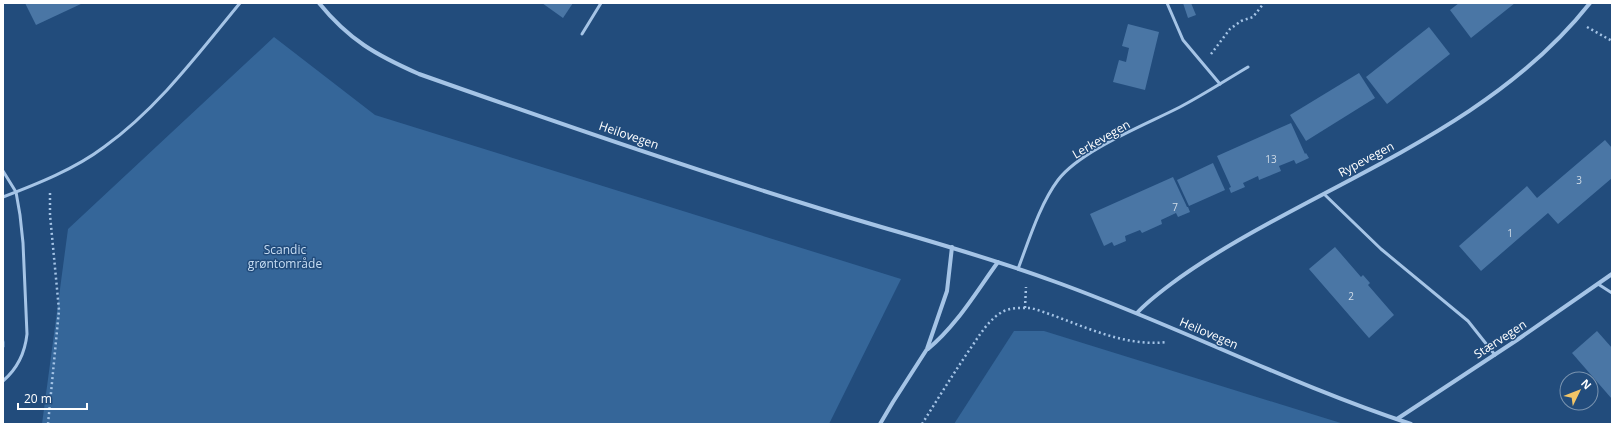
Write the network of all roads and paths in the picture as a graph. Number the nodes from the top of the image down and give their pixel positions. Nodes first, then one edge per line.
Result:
1 (240, 3) edge
2 (319, 3) edge
3 (601, 3) edge
4 (1167, 3) edge
5 (1264, 3) edge
6 (1590, 3) edge
7 (1576, 21) junction
8 (582, 34) dead end
9 (1612, 41) edge
10 (1204, 63) junction
11 (1248, 67) dead end
12 (1220, 84) junction
13 (3, 171) edge
14 (50, 178) junction
15 (16, 192) junction
16 (1324, 194) junction
17 (3, 197) edge
18 (952, 247) junction
19 (998, 262) junction
20 (1018, 268) junction
21 (1026, 271) junction
22 (1612, 274) edge
23 (1598, 284) junction
24 (1612, 293) edge
25 (1025, 308) junction
26 (1137, 313) junction
27 (1174, 341) dead end
28 (927, 349) junction
29 (1495, 355) junction
30 (3, 381) edge
31 (1397, 419) junction
32 (48, 424) edge
33 (880, 424) edge
34 (922, 424) edge
35 (1412, 424) edge

1 - 14 lane
2 - 18 street, Heilovegen
3 - 8 lane
4 - 10 lane
5 - 10 path
6 - 7 street, Rypevegen
7 - 9 path
7 - 16 street, Rypevegen
10 - 12 lane
11 - 12 lane, Lerkevegen
12 - 20 lane, Lerkevegen
13 - 15 lane
14 - 15 lane
14 - 32 path
15 - 17 lane
15 - 30 lane
16 - 26 street, Rypevegen
16 - 29 lane
18 - 19 street, Heilovegen
18 - 28 street
19 - 20 street, Heilovegen
19 - 28 street
20 - 21 street, Heilovegen
21 - 25 path
21 - 26 street, Heilovegen
22 - 23 street, Stærvegen
23 - 24 lane
23 - 29 street, Stærvegen
25 - 27 path
25 - 34 path
26 - 31 street, Heilovegen
28 - 33 street
29 - 31 street, Stærvegen
31 - 35 street, Heilovegen

